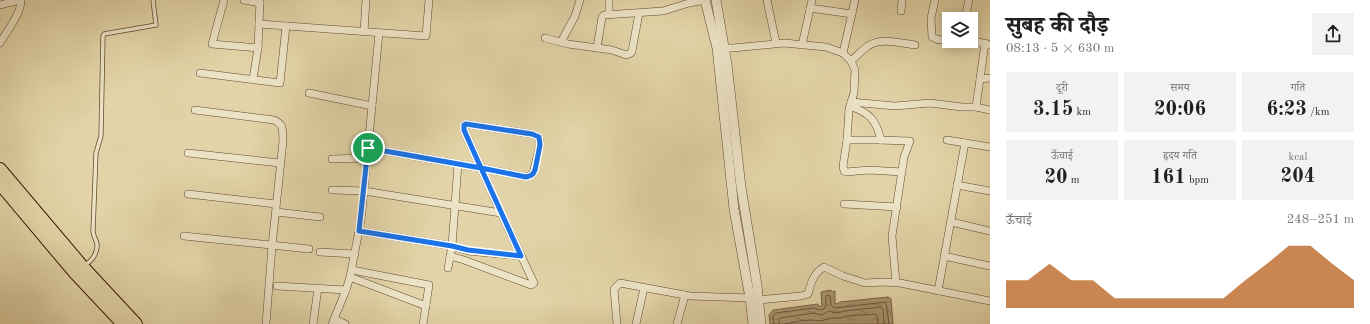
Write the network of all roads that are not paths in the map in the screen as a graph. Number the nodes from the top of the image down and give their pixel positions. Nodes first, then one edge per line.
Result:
1 (21, 0) edge
2 (153, 0) edge
3 (224, 0) edge
4 (244, 0) edge
5 (366, 0) edge
6 (429, 0) edge
7 (580, 0) edge
8 (609, 0) edge
9 (705, 0) edge
10 (716, 0) edge
11 (767, 0) edge
12 (855, 0) edge
13 (902, 0) edge
14 (935, 0) edge
15 (969, 0) edge
16 (260, 1) edge
17 (811, 4) edge
18 (0, 5) edge
19 (901, 11) dead end
20 (966, 12) edge
21 (639, 13) junction
22 (609, 14) junction
23 (852, 14) junction
24 (259, 24) junction
25 (286, 26) junction
26 (364, 32) junction
27 (379, 33) junction
28 (545, 38) dead end
29 (942, 40) edge
30 (561, 42) junction
31 (776, 43) junction
32 (0, 44) edge
33 (987, 44) edge
34 (802, 45) junction
35 (915, 45) dead end
36 (258, 48) junction
37 (597, 48) junction
38 (724, 48) junction
39 (844, 52) junction
40 (852, 61) junction
41 (200, 73) dead end
42 (990, 78) edge
43 (253, 79) junction
44 (980, 79) junction
45 (309, 93) dead end
46 (851, 104) junction
47 (372, 106) junction
48 (976, 107) junction
49 (195, 110) dead end
50 (990, 110) edge
51 (847, 140) junction
52 (881, 140) junction
53 (947, 140) dead end
54 (965, 143) junction
55 (990, 147) edge
56 (368, 148) junction
57 (188, 153) dead end
58 (367, 158) junction
59 (332, 159) dead end
60 (280, 164) junction
61 (458, 164) junction
62 (481, 168) junction
63 (0, 169) edge
64 (902, 172) junction
65 (0, 184) edge
66 (957, 185) junction
67 (332, 190) dead end
68 (364, 191) junction
69 (990, 191) edge
70 (188, 194) dead end
71 (276, 204) junction
72 (844, 204) dead end
73 (455, 206) junction
74 (897, 207) junction
75 (276, 212) junction
76 (501, 213) junction
77 (320, 217) dead end
78 (951, 222) junction
79 (359, 231) junction
80 (990, 231) edge
81 (184, 236) dead end
82 (272, 246) junction
83 (452, 246) junction
84 (309, 249) dead end
85 (320, 252) dead end
86 (355, 254) junction
87 (450, 256) junction
88 (521, 256) junction
89 (944, 256) junction
90 (990, 266) edge
91 (448, 268) dead end
92 (79, 269) junction
93 (351, 274) junction
94 (896, 283) junction
95 (277, 286) dead end
96 (318, 288) junction
97 (644, 288) junction
98 (346, 290) junction
99 (938, 291) junction
100 (685, 295) junction
101 (754, 299) junction
102 (990, 301) edge
103 (426, 306) junction
104 (333, 322) edge
105 (123, 324) edge
106 (136, 324) edge
107 (266, 324) edge
108 (313, 324) edge
109 (345, 324) edge
110 (423, 324) edge
111 (617, 324) edge
112 (636, 324) edge
113 (677, 324) edge
114 (753, 324) edge
115 (761, 324) edge

1 - 18 street
1 - 32 street
2 - 92 lane
3 - 36 street
4 - 16 street
5 - 26 street
6 - 27 street
7 - 30 street
8 - 22 street
9 - 21 street
9 - 101 street
10 - 38 street
11 - 31 street
12 - 23 street
13 - 19 street
14 - 29 street
15 - 20 street
16 - 24 street
17 - 23 street
17 - 34 street
21 - 22 street
21 - 37 street
22 - 37 street
23 - 39 street
24 - 25 street
24 - 36 street
25 - 26 street
25 - 43 street
26 - 27 street
27 - 47 street
28 - 30 street
30 - 37 street
31 - 34 street
31 - 38 street
33 - 44 street
34 - 39 street
35 - 40 street
36 - 43 street
38 - 101 street
39 - 40 street
40 - 46 street
41 - 43 street
42 - 44 street
44 - 48 street
45 - 47 street
46 - 48 street
46 - 51 street
46 - 52 street
47 - 56 street
48 - 50 street
49 - 60 street
51 - 52 street
51 - 64 street
52 - 64 street
53 - 54 street
54 - 55 street
54 - 66 street
56 - 58 street
56 - 61 street
57 - 60 street
58 - 59 street
58 - 68 street
60 - 71 street
61 - 62 street
61 - 73 street
62 - 62 street
62 - 76 street
63 - 92 main road
64 - 74 street
65 - 92 main road
66 - 69 street
66 - 78 street
67 - 68 street
68 - 73 street
68 - 79 street
70 - 71 street
71 - 75 street
72 - 74 street
73 - 76 street
73 - 83 street
74 - 94 street
75 - 77 street
75 - 82 street
76 - 88 street
78 - 80 street
78 - 89 street
79 - 83 street
79 - 86 street
81 - 82 street
82 - 84 street
82 - 107 street
83 - 87 street
83 - 88 street
85 - 86 street
86 - 93 street
87 - 88 street
87 - 91 street
89 - 90 street
89 - 99 street
92 - 105 main road
92 - 106 main road
93 - 98 street
93 - 103 street
93 - 103 street
94 - 99 street
94 - 101 street
95 - 96 street
96 - 98 street
96 - 108 street
97 - 100 street
97 - 111 street
97 - 112 street
98 - 104 street
99 - 102 street
100 - 101 street
100 - 113 street
101 - 114 street
101 - 115 street
103 - 110 street
104 - 109 street

